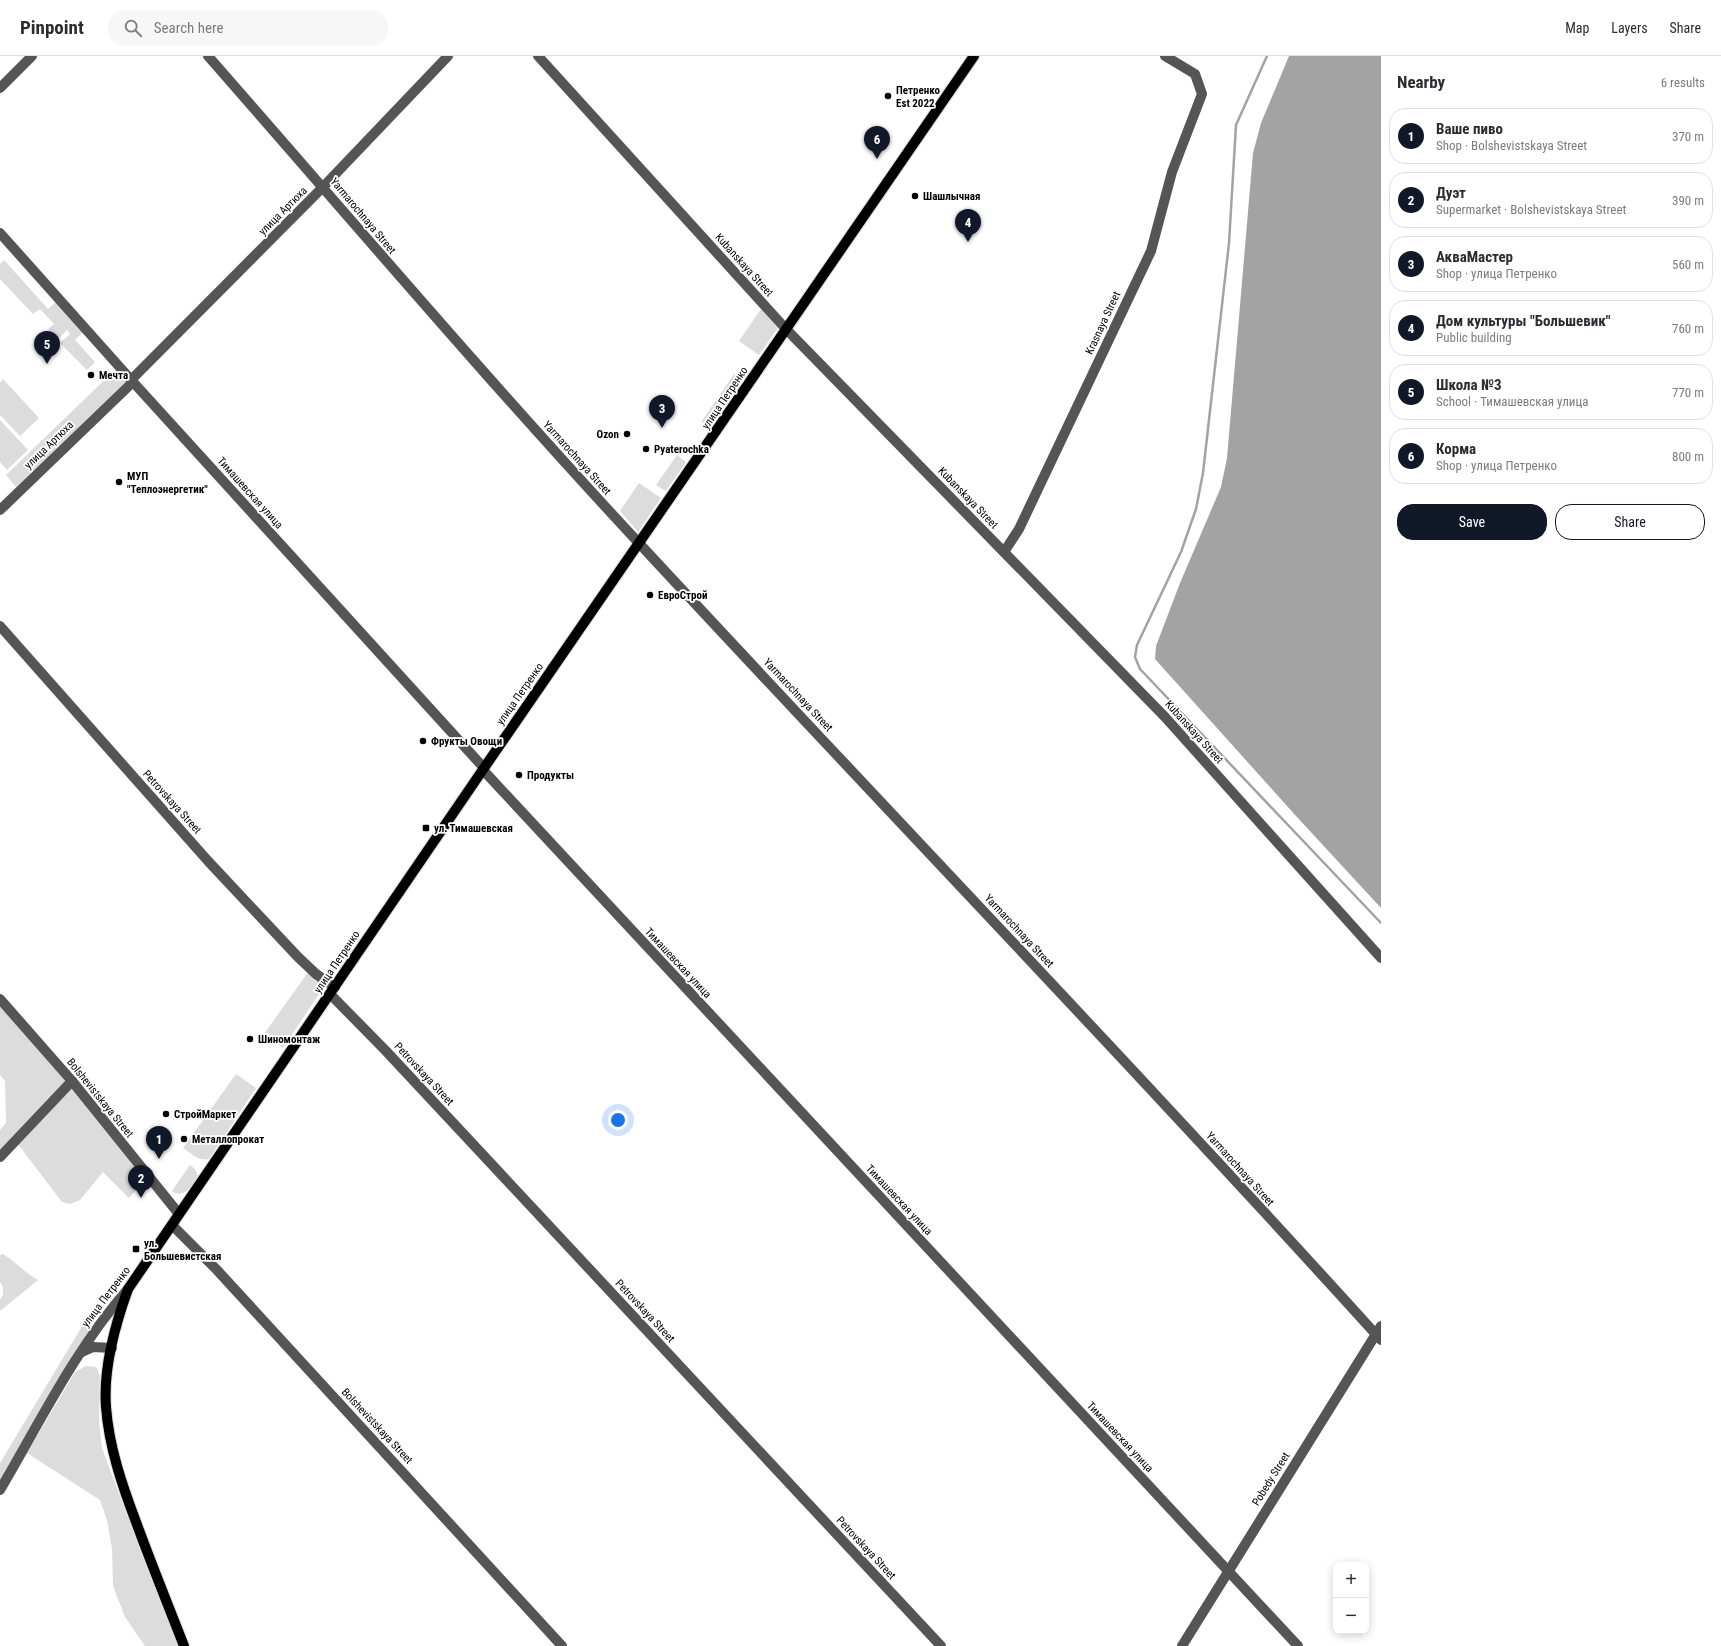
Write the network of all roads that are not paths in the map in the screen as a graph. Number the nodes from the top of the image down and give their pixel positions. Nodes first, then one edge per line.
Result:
1 (32, 56) edge
2 (208, 56) edge
3 (448, 56) edge
4 (538, 56) edge
5 (974, 56) edge
6 (1165, 56) edge
7 (0, 88) edge
8 (323, 187) junction
9 (0, 233) edge
10 (786, 329) junction
11 (132, 381) junction
12 (0, 510) edge
13 (639, 544) junction
14 (1004, 552) junction
15 (0, 626) edge
16 (483, 769) junction
17 (1381, 958) edge
18 (332, 990) junction
19 (0, 999) edge
20 (72, 1081) junction
21 (0, 1157) edge
22 (179, 1214) junction
23 (172, 1225) junction
24 (128, 1289) junction
25 (1379, 1333) edge
26 (112, 1348) junction
27 (82, 1352) junction
28 (0, 1490) edge
29 (1228, 1571) junction
30 (184, 1646) edge
31 (562, 1646) edge
32 (941, 1646) edge
33 (1182, 1646) edge
34 (1298, 1646) edge

1 - 7 street
2 - 8 street, Yarmarochnaya Street
3 - 8 street, улица Артюха
4 - 10 street, Kubanskaya Street
5 - 10 main road, улица Петренко
6 - 14 street, Krasnaya Street
8 - 11 street, улица Артюха
8 - 13 street, Yarmarochnaya Street
9 - 11 street, Тимашевская улица
10 - 13 main road, улица Петренко
10 - 14 street, Kubanskaya Street
11 - 12 street, улица Артюха
11 - 16 street, Тимашевская улица
13 - 16 main road, улица Петренко
13 - 25 street, Yarmarochnaya Street
14 - 17 street, Kubanskaya Street
15 - 18 street, Petrovskaya Street
16 - 18 main road, улица Петренко
16 - 29 street, Тимашевская улица
18 - 22 main road, улица Петренко
18 - 32 street, Petrovskaya Street
19 - 20 street, Bolshevistskaya Street
20 - 21 street
20 - 22 street, Bolshevistskaya Street
22 - 23 main road, улица Петренко
23 - 24 main road, улица Петренко
23 - 31 street, Bolshevistskaya Street
24 - 26 main road
24 - 27 street, улица Петренко
25 - 29 street, Pobedy Street
26 - 27 street
26 - 30 main road
27 - 28 street, улица Петренко
29 - 33 street, Pobedy Street
29 - 34 street, Тимашевская улица

